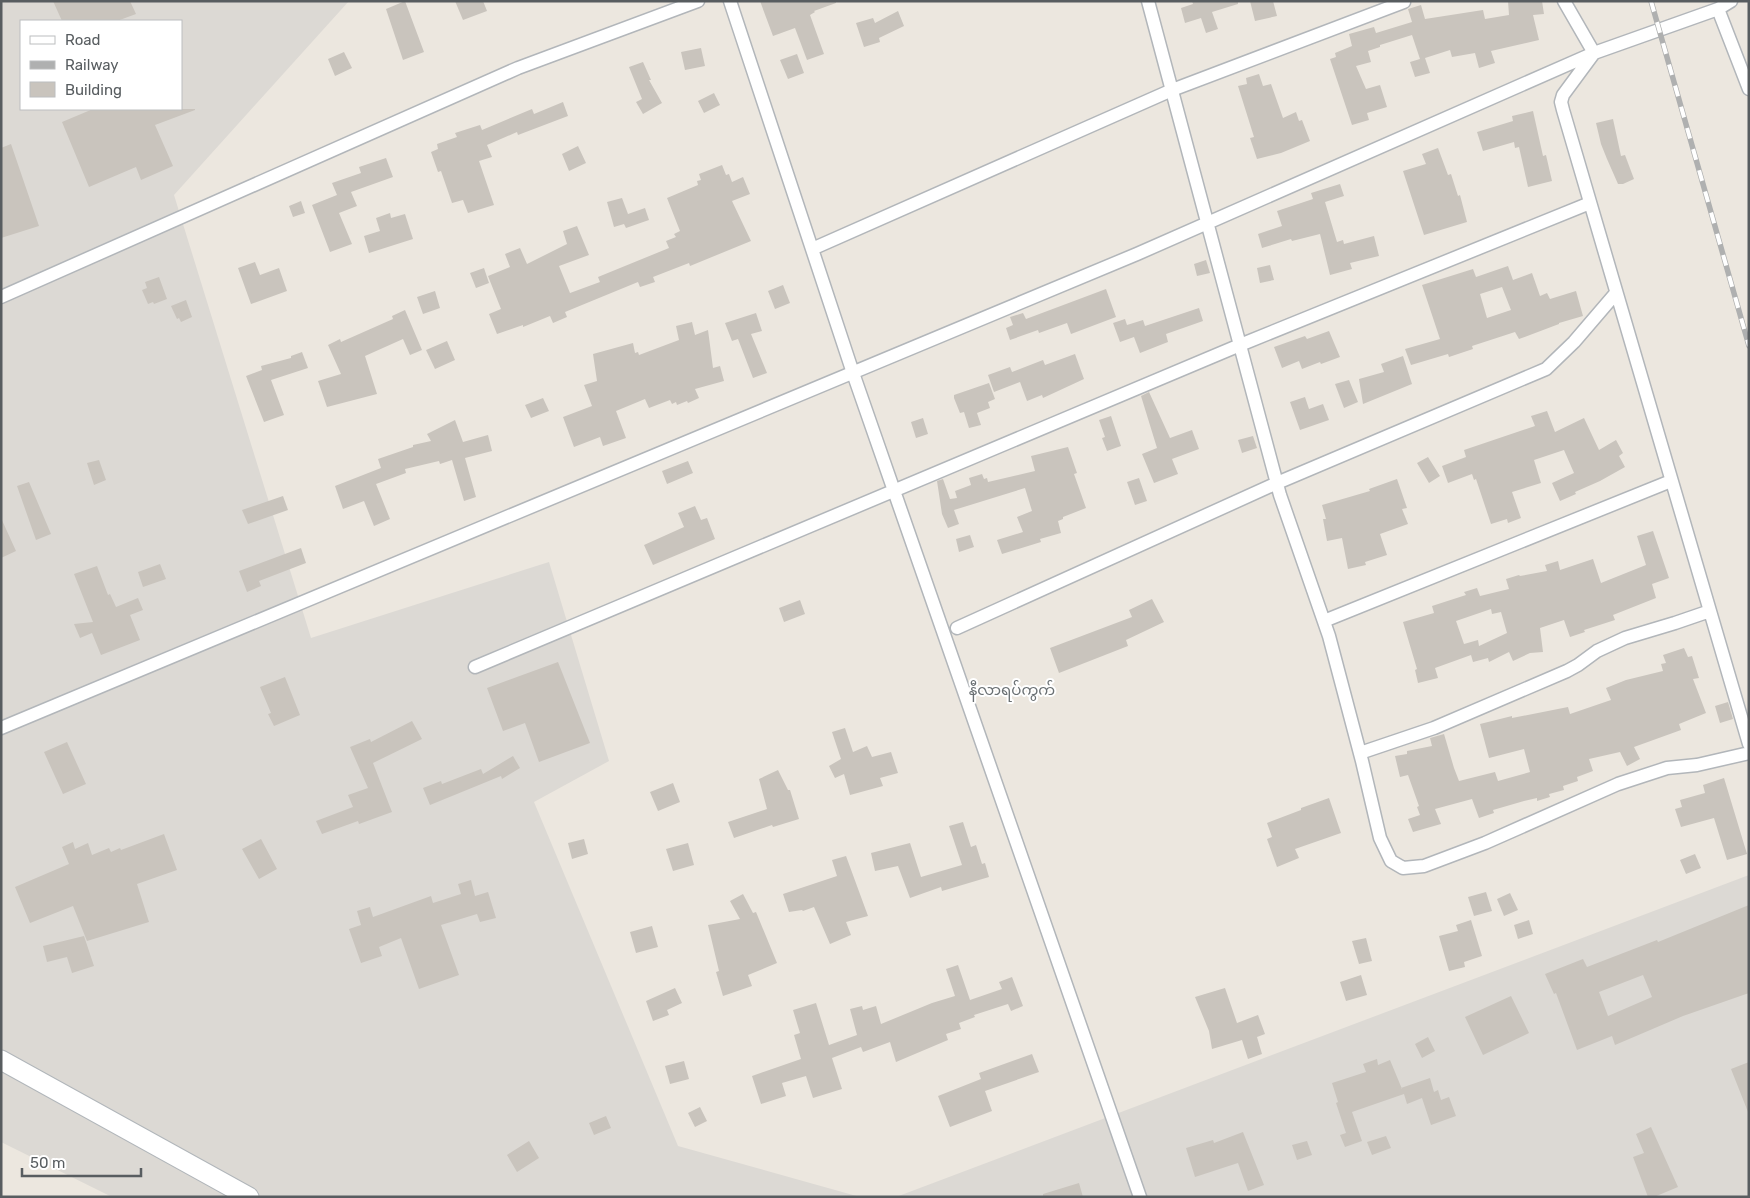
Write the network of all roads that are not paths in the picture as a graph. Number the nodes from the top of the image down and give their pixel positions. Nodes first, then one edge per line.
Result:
1 (698, 1) edge
2 (730, 1) edge
3 (1148, 1) edge
4 (1564, 1) edge
5 (1731, 1) edge
6 (1404, 2) edge
7 (1718, 9) junction
8 (1594, 53) junction
9 (1749, 89) edge
10 (1172, 90) junction
11 (1590, 203) junction
12 (1208, 223) junction
13 (812, 249) junction
14 (1616, 293) junction
15 (1, 297) edge
16 (1240, 345) junction
17 (853, 372) junction
18 (1672, 481) junction
19 (1277, 482) junction
20 (894, 490) junction
21 (1710, 611) junction
22 (1324, 621) junction
23 (957, 628) dead end
24 (475, 667) dead end
25 (1, 728) edge
26 (1749, 744) edge
27 (1360, 753) junction
28 (1749, 753) edge
29 (1, 1060) edge
30 (249, 1197) edge
31 (1140, 1197) edge

1 - 15 street
2 - 13 street
3 - 10 street
4 - 8 street
5 - 7 street
6 - 10 street
7 - 8 street
7 - 9 street
8 - 11 street
8 - 12 street
10 - 12 street
10 - 13 street
11 - 14 street
11 - 16 street
12 - 16 street
12 - 17 street
13 - 17 street
14 - 18 street
14 - 19 street
16 - 19 street
16 - 20 street
17 - 20 street
17 - 25 street
18 - 21 street
18 - 22 street
19 - 22 street
19 - 23 street
20 - 24 street
20 - 31 street
21 - 26 street
21 - 27 street
22 - 27 street
27 - 28 street
29 - 30 street

